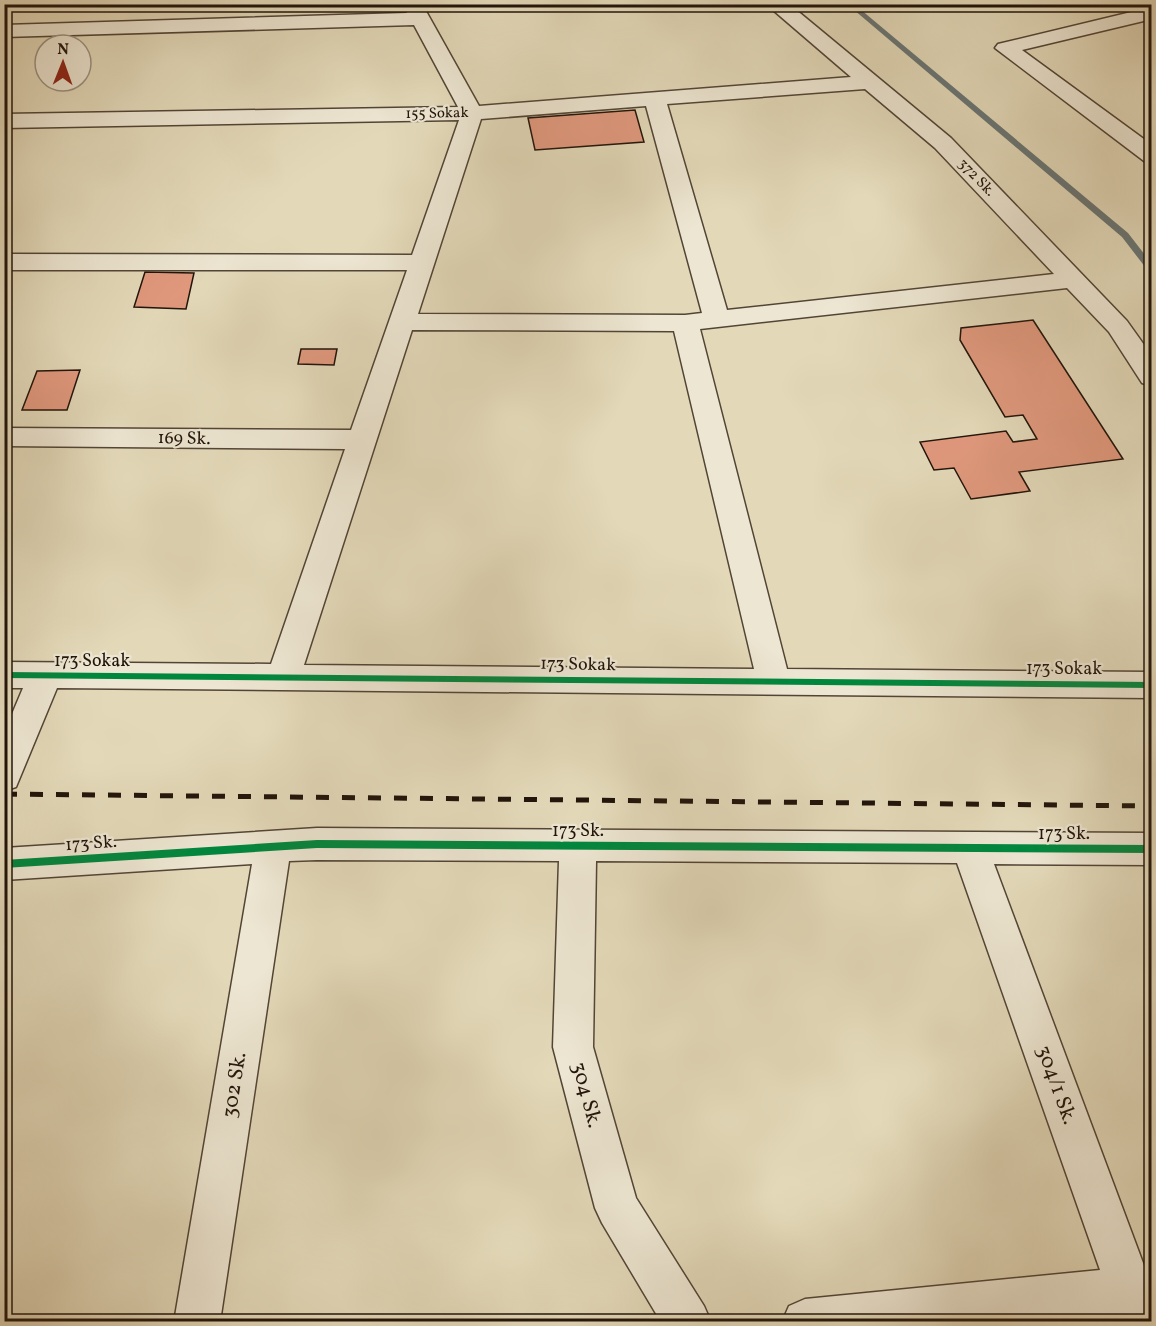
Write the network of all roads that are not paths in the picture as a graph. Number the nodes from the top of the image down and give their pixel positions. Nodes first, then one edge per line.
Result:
1 (776, 4) edge
2 (419, 9) edge
3 (1152, 13) edge
4 (4, 31) edge
5 (869, 82) junction
6 (655, 99) junction
7 (472, 113) junction
8 (4, 121) edge
9 (1152, 156) edge
10 (4, 262) edge
11 (422, 263) junction
12 (1073, 280) junction
13 (717, 320) junction
14 (402, 322) junction
15 (685, 323) junction
16 (1152, 377) edge
17 (4, 437) edge
18 (363, 440) junction
19 (4, 675) edge
20 (45, 676) junction
21 (283, 678) junction
22 (774, 682) junction
23 (1152, 685) edge
24 (4, 777) edge
25 (578, 846) junction
26 (273, 848) junction
27 (970, 849) junction
28 (1152, 849) edge
29 (4, 864) edge
30 (1134, 1306) edge
31 (197, 1322) edge
32 (688, 1322) edge
33 (805, 1322) edge

1 - 5 street, 372 Sk.
2 - 4 street
2 - 7 street
3 - 9 street
5 - 6 street, 155 Sokak
5 - 12 street, 372 Sk.
6 - 7 street, 155 Sokak
6 - 13 street
7 - 8 street, 155 Sokak
7 - 11 street
10 - 11 street
11 - 14 street
12 - 13 street
12 - 16 street, 372 Sk.
13 - 15 street
14 - 15 street
14 - 18 street
15 - 22 street
17 - 18 street, 169 Sk.
18 - 21 street
19 - 20 street, 173 Sokak
20 - 21 street, 173 Sokak
20 - 24 street
21 - 22 street, 173 Sokak
22 - 23 street, 173 Sokak
25 - 26 street, 173 Sk.
25 - 27 street, 173 Sk.
25 - 32 street, 304 Sk.
26 - 29 street, 173 Sk.
26 - 31 street, 302 Sk.
27 - 28 street, 173 Sk.
27 - 30 street, 304/1 Sk.
30 - 33 street

